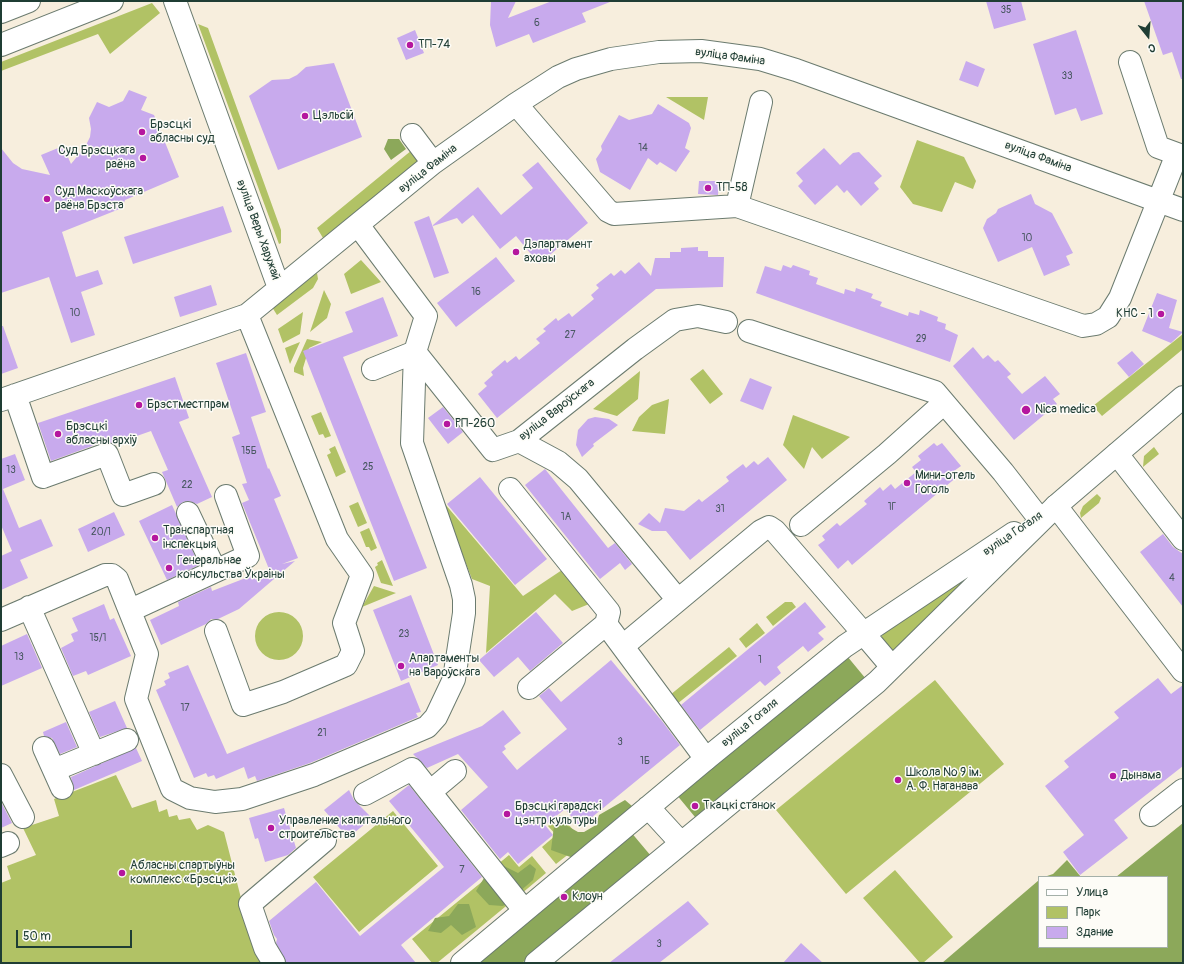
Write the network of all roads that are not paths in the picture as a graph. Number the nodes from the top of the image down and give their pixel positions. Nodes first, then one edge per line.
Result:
1 (29, 1) edge
2 (112, 1) edge
3 (174, 1) edge
4 (1, 12) edge
5 (1, 45) edge
6 (1130, 62) dead end
7 (762, 102) dead end
8 (516, 104) junction
9 (412, 135) dead end
10 (1180, 155) edge
11 (433, 163) junction
12 (1160, 201) junction
13 (737, 206) junction
14 (1183, 210) edge
15 (358, 225) junction
16 (279, 288) junction
17 (247, 315) junction
18 (726, 322) dead end
19 (749, 331) dead end
20 (416, 352) junction
21 (373, 369) dead end
22 (8, 397) edge
23 (1183, 397) edge
24 (944, 403) junction
25 (519, 441) junction
26 (1117, 454) junction
27 (154, 484) dead end
28 (510, 489) dead end
29 (226, 496) dead end
30 (1047, 511) junction
31 (188, 513) dead end
32 (801, 525) dead end
33 (1183, 539) edge
34 (215, 570) junction
35 (678, 600) junction
36 (29, 608) junction
37 (131, 610) junction
38 (1, 620) edge
39 (606, 624) junction
40 (216, 631) dead end
41 (864, 634) junction
42 (623, 646) junction
43 (892, 668) junction
44 (1183, 671) edge
45 (528, 688) dead end
46 (127, 740) dead end
47 (44, 748) dead end
48 (94, 754) junction
49 (706, 759) junction
50 (456, 771) dead end
51 (1, 775) edge
52 (1183, 790) edge
53 (430, 792) junction
54 (365, 794) dead end
55 (648, 806) junction
56 (1151, 815) dead end
57 (23, 817) dead end
58 (325, 840) dead end
59 (681, 843) junction
60 (524, 910) junction
61 (274, 963) edge
62 (462, 963) edge
63 (536, 963) edge

1 - 4 main road
2 - 5 main road
3 - 16 main road, вуліца Веры Харужай
6 - 10 main road
7 - 13 main road
8 - 11 main road, вуліца Фаміна
8 - 12 main road, вуліца Фаміна
8 - 13 main road
9 - 11 main road
10 - 12 main road
11 - 15 main road, вуліца Фаміна
12 - 13 main road
12 - 14 main road, вуліца Фаміна
15 - 16 main road, вуліца Фаміна
15 - 20 main road
16 - 17 main road, вуліца Веры Харужай
17 - 22 main road, вуліца Веры Харужай
17 - 40 main road
18 - 25 main road, вуліца Вароўскага
19 - 24 main road
20 - 21 main road
20 - 25 main road, вуліца Вароўскага
20 - 37 main road
22 - 27 main road
23 - 26 main road, вуліца Гогаля
24 - 30 main road
24 - 32 main road
25 - 35 main road
26 - 30 main road, вуліца Гогаля
26 - 33 main road
28 - 39 main road
29 - 34 main road
30 - 41 main road, вуліца Гогаля
30 - 43 main road, вуліца Гогаля
30 - 44 main road
31 - 34 main road
34 - 37 main road
35 - 41 main road
35 - 42 main road
36 - 37 main road
36 - 38 main road
36 - 48 main road
39 - 42 main road
39 - 45 main road
41 - 43 main road
41 - 49 main road, вуліца Гогаля
42 - 49 main road
43 - 59 main road, вуліца Гогаля
46 - 48 main road
47 - 48 main road
49 - 55 main road, вуліца Гогаля
50 - 53 main road
51 - 57 main road
52 - 56 main road
53 - 54 main road
53 - 60 main road
55 - 59 main road
55 - 60 main road, вуліца Гогаля
58 - 61 main road
59 - 63 main road, вуліца Гогаля
60 - 62 main road, вуліца Гогаля

